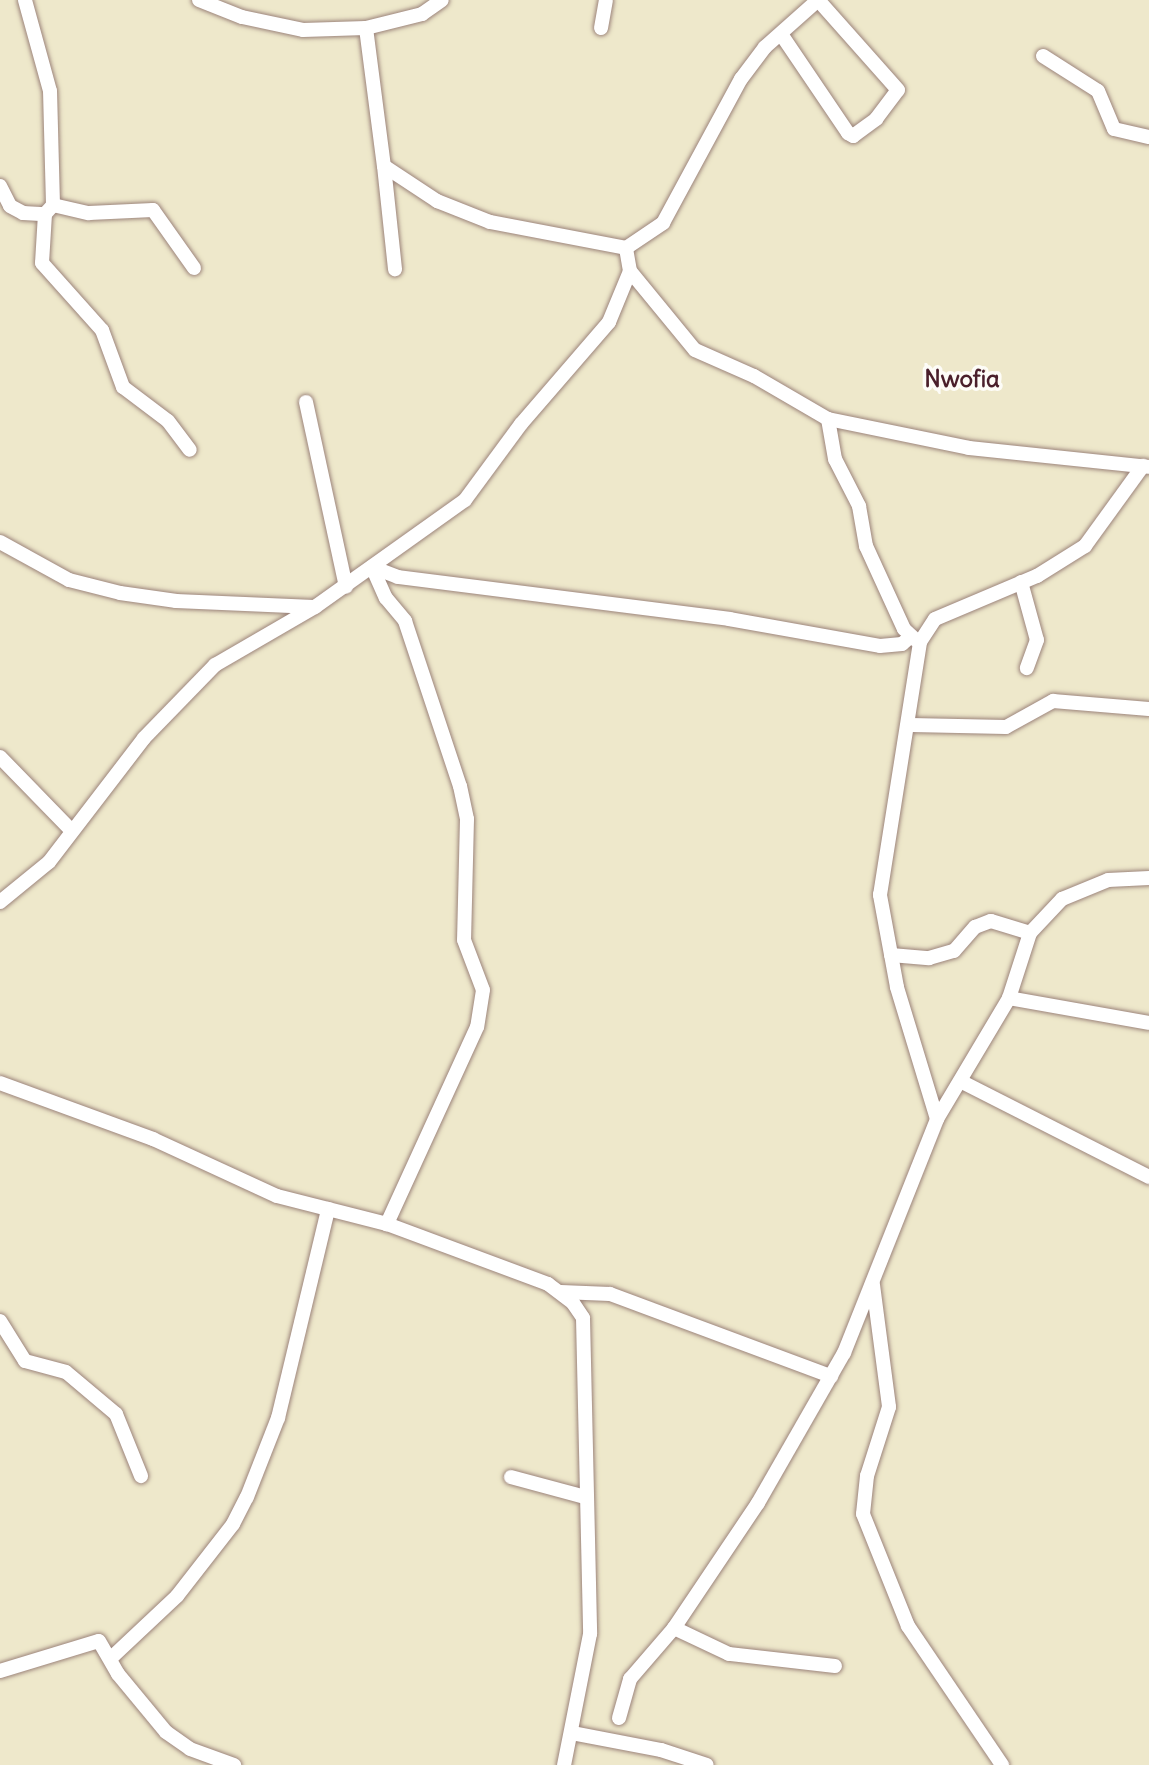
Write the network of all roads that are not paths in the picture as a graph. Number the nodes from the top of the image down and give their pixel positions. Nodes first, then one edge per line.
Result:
1 (25, 0) edge
2 (199, 0) edge
3 (442, 0) edge
4 (606, 0) edge
5 (818, 0) edge
6 (366, 28) junction
7 (601, 28) dead end
8 (781, 34) junction
9 (1043, 56) dead end
10 (1149, 137) edge
11 (384, 166) junction
12 (0, 186) edge
13 (49, 210) junction
14 (626, 248) junction
15 (194, 268) dead end
16 (395, 269) dead end
17 (630, 271) junction
18 (306, 402) dead end
19 (828, 419) junction
20 (190, 450) dead end
21 (1146, 466) edge
22 (0, 542) edge
23 (372, 567) junction
24 (1021, 582) junction
25 (346, 587) junction
26 (895, 605) junction
27 (315, 607) junction
28 (926, 627) junction
29 (915, 640) junction
30 (1027, 668) dead end
31 (1149, 709) edge
32 (911, 725) junction
33 (0, 757) edge
34 (72, 831) junction
35 (1149, 878) edge
36 (0, 902) edge
37 (1030, 933) junction
38 (891, 955) junction
39 (1009, 998) junction
40 (1149, 1023) edge
41 (962, 1082) junction
42 (0, 1083) edge
43 (937, 1119) junction
44 (1149, 1177) edge
45 (328, 1209) junction
46 (387, 1224) junction
47 (873, 1280) junction
48 (561, 1292) junction
49 (0, 1321) edge
50 (831, 1376) junction
51 (141, 1476) dead end
52 (511, 1477) dead end
53 (585, 1497) junction
54 (674, 1628) junction
55 (110, 1659) junction
56 (835, 1666) dead end
57 (0, 1671) edge
58 (619, 1718) dead end
59 (572, 1733) junction
60 (234, 1765) edge
61 (564, 1765) edge
62 (707, 1765) edge
63 (1002, 1765) edge

1 - 13 street
2 - 6 street
3 - 6 street
4 - 7 street
5 - 8 street
5 - 8 street
6 - 11 street
8 - 14 street
9 - 10 street
11 - 14 street
11 - 16 street
12 - 13 street
13 - 15 street
13 - 20 street
14 - 17 street
17 - 19 street
17 - 23 street
18 - 25 street
19 - 21 street
19 - 26 street
21 - 24 street
22 - 27 street
23 - 25 street
23 - 29 street
23 - 46 street
24 - 28 street
24 - 30 street
25 - 27 street
26 - 28 street
26 - 29 street
27 - 34 street
28 - 29 street
29 - 32 street
31 - 32 street
32 - 38 street
33 - 34 street
34 - 36 street
35 - 37 street
37 - 38 street
37 - 39 street
38 - 43 street
39 - 40 street
39 - 41 street
41 - 43 street
41 - 44 street
42 - 45 street
43 - 47 street
45 - 46 street
45 - 55 street
46 - 48 street
47 - 50 street
47 - 63 street
48 - 50 street
48 - 53 street
49 - 51 street
50 - 54 street
52 - 53 street
53 - 59 street
54 - 56 street
54 - 58 street
55 - 57 street
55 - 60 street
59 - 61 street
59 - 62 street

